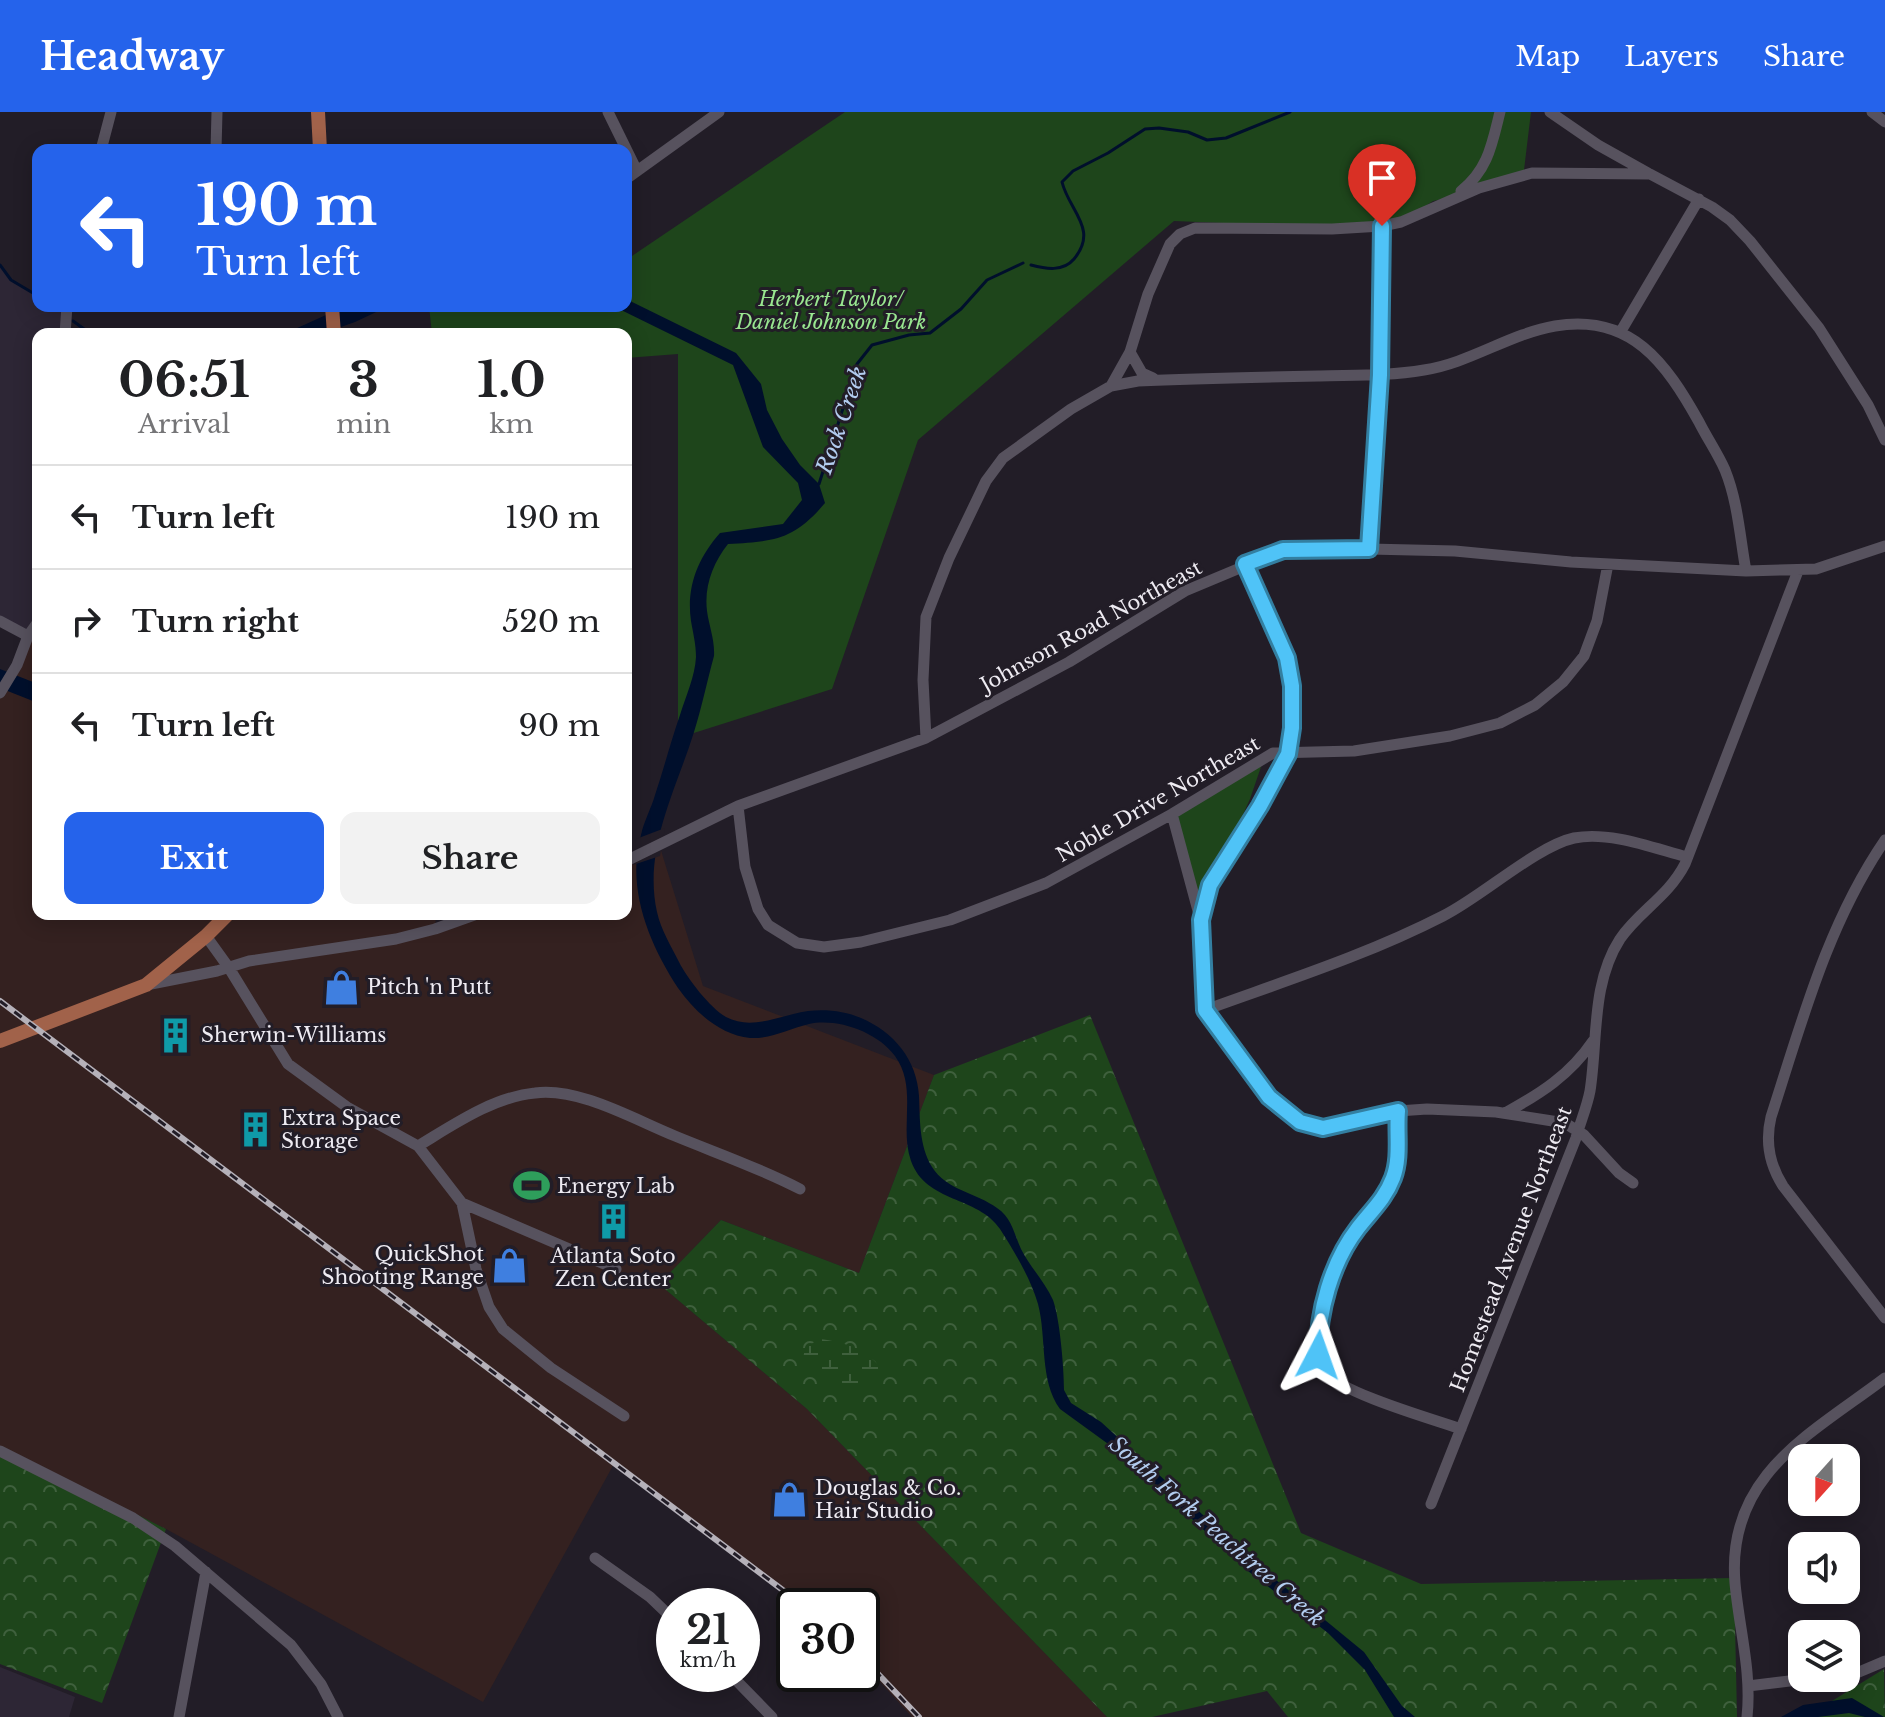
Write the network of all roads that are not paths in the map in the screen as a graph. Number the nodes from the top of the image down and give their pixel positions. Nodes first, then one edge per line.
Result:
1 (111, 112) edge
2 (213, 112) edge
3 (318, 112) edge
4 (608, 112) edge
5 (719, 112) edge
6 (1500, 112) edge
7 (1550, 112) edge
8 (1872, 112) edge
9 (1885, 122) edge
10 (103, 144) edge
11 (216, 144) edge
12 (320, 144) edge
13 (624, 144) edge
14 (632, 161) edge
15 (637, 171) junction
16 (1650, 174) junction
17 (632, 175) edge
18 (1450, 199) junction
19 (1699, 199) junction
20 (1382, 226) junction
21 (1621, 331) junction
22 (1130, 352) junction
23 (1380, 375) junction
24 (1157, 380) junction
25 (1111, 386) junction
26 (1885, 440) edge
27 (1885, 546) edge
28 (1369, 549) junction
29 (1245, 564) junction
30 (1608, 564) junction
31 (1746, 571) junction
32 (1798, 571) junction
33 (0, 621) edge
34 (32, 630) edge
35 (28, 636) junction
36 (0, 693) edge
37 (926, 738) junction
38 (1288, 754) junction
39 (738, 806) junction
40 (1172, 814) junction
41 (1885, 840) edge
42 (1687, 857) junction
43 (632, 858) edge
44 (222, 920) edge
45 (460, 920) edge
46 (1201, 920) junction
47 (206, 936) junction
48 (229, 968) junction
49 (146, 985) junction
50 (1205, 1010) junction
51 (4, 1039) edge
52 (1594, 1040) junction
53 (1398, 1111) junction
54 (1505, 1113) junction
55 (1578, 1130) junction
56 (418, 1146) junction
57 (1633, 1183) dead end
58 (800, 1189) dead end
59 (462, 1203) junction
60 (616, 1269) dead end
61 (1885, 1318) edge
62 (1885, 1378) edge
63 (624, 1416) dead end
64 (1461, 1429) junction
65 (0, 1451) edge
66 (1431, 1504) dead end
67 (595, 1558) dead end
68 (206, 1572) junction
69 (656, 1603) edge
70 (1885, 1661) edge
71 (1860, 1672) edge
72 (1788, 1681) edge
73 (1748, 1686) junction
74 (748, 1692) edge
75 (179, 1717) edge
76 (338, 1717) edge
77 (772, 1717) edge
78 (1747, 1717) edge

1 - 10 street
2 - 11 street
3 - 12 main road
4 - 13 street
5 - 15 street
6 - 18 street
7 - 16 street
8 - 9 street
14 - 15 street
15 - 17 street
16 - 18 street
16 - 19 street
18 - 20 street
19 - 21 street
19 - 26 street
20 - 22 street
20 - 23 street
21 - 23 street
21 - 31 street
22 - 24 street
22 - 25 street
23 - 24 street
23 - 28 street
24 - 25 street
25 - 37 street
27 - 32 street, Johnson Road Northeast
28 - 29 street, Johnson Road Northeast
28 - 30 street, Johnson Road Northeast
29 - 37 street, Johnson Road Northeast
29 - 38 street
30 - 31 street, Johnson Road Northeast
30 - 38 street, Noble Drive Northeast
31 - 32 street, Johnson Road Northeast
32 - 42 street, Homestead Avenue Northeast
33 - 35 street
34 - 35 street
35 - 36 street
37 - 39 street, Johnson Road Northeast
38 - 40 street, Noble Drive Northeast
38 - 46 street
39 - 40 street, Noble Drive Northeast
39 - 43 street, Johnson Road Northeast
40 - 46 street
41 - 61 street
42 - 50 street
42 - 52 street, Homestead Avenue Northeast
44 - 47 main road
45 - 48 street
46 - 50 street
47 - 48 street
47 - 49 main road
48 - 49 street
48 - 56 street
49 - 51 main road
50 - 53 street
52 - 54 street
52 - 55 street, Homestead Avenue Northeast
53 - 54 street
53 - 64 street
54 - 55 street
55 - 57 street
55 - 64 street, Homestead Avenue Northeast
56 - 58 street
56 - 59 street
59 - 60 street
59 - 63 street
62 - 73 street
64 - 66 street, Homestead Avenue Northeast
65 - 68 street
67 - 69 street
68 - 75 street
68 - 76 street
70 - 71 street
72 - 73 street
73 - 78 street
74 - 77 street

